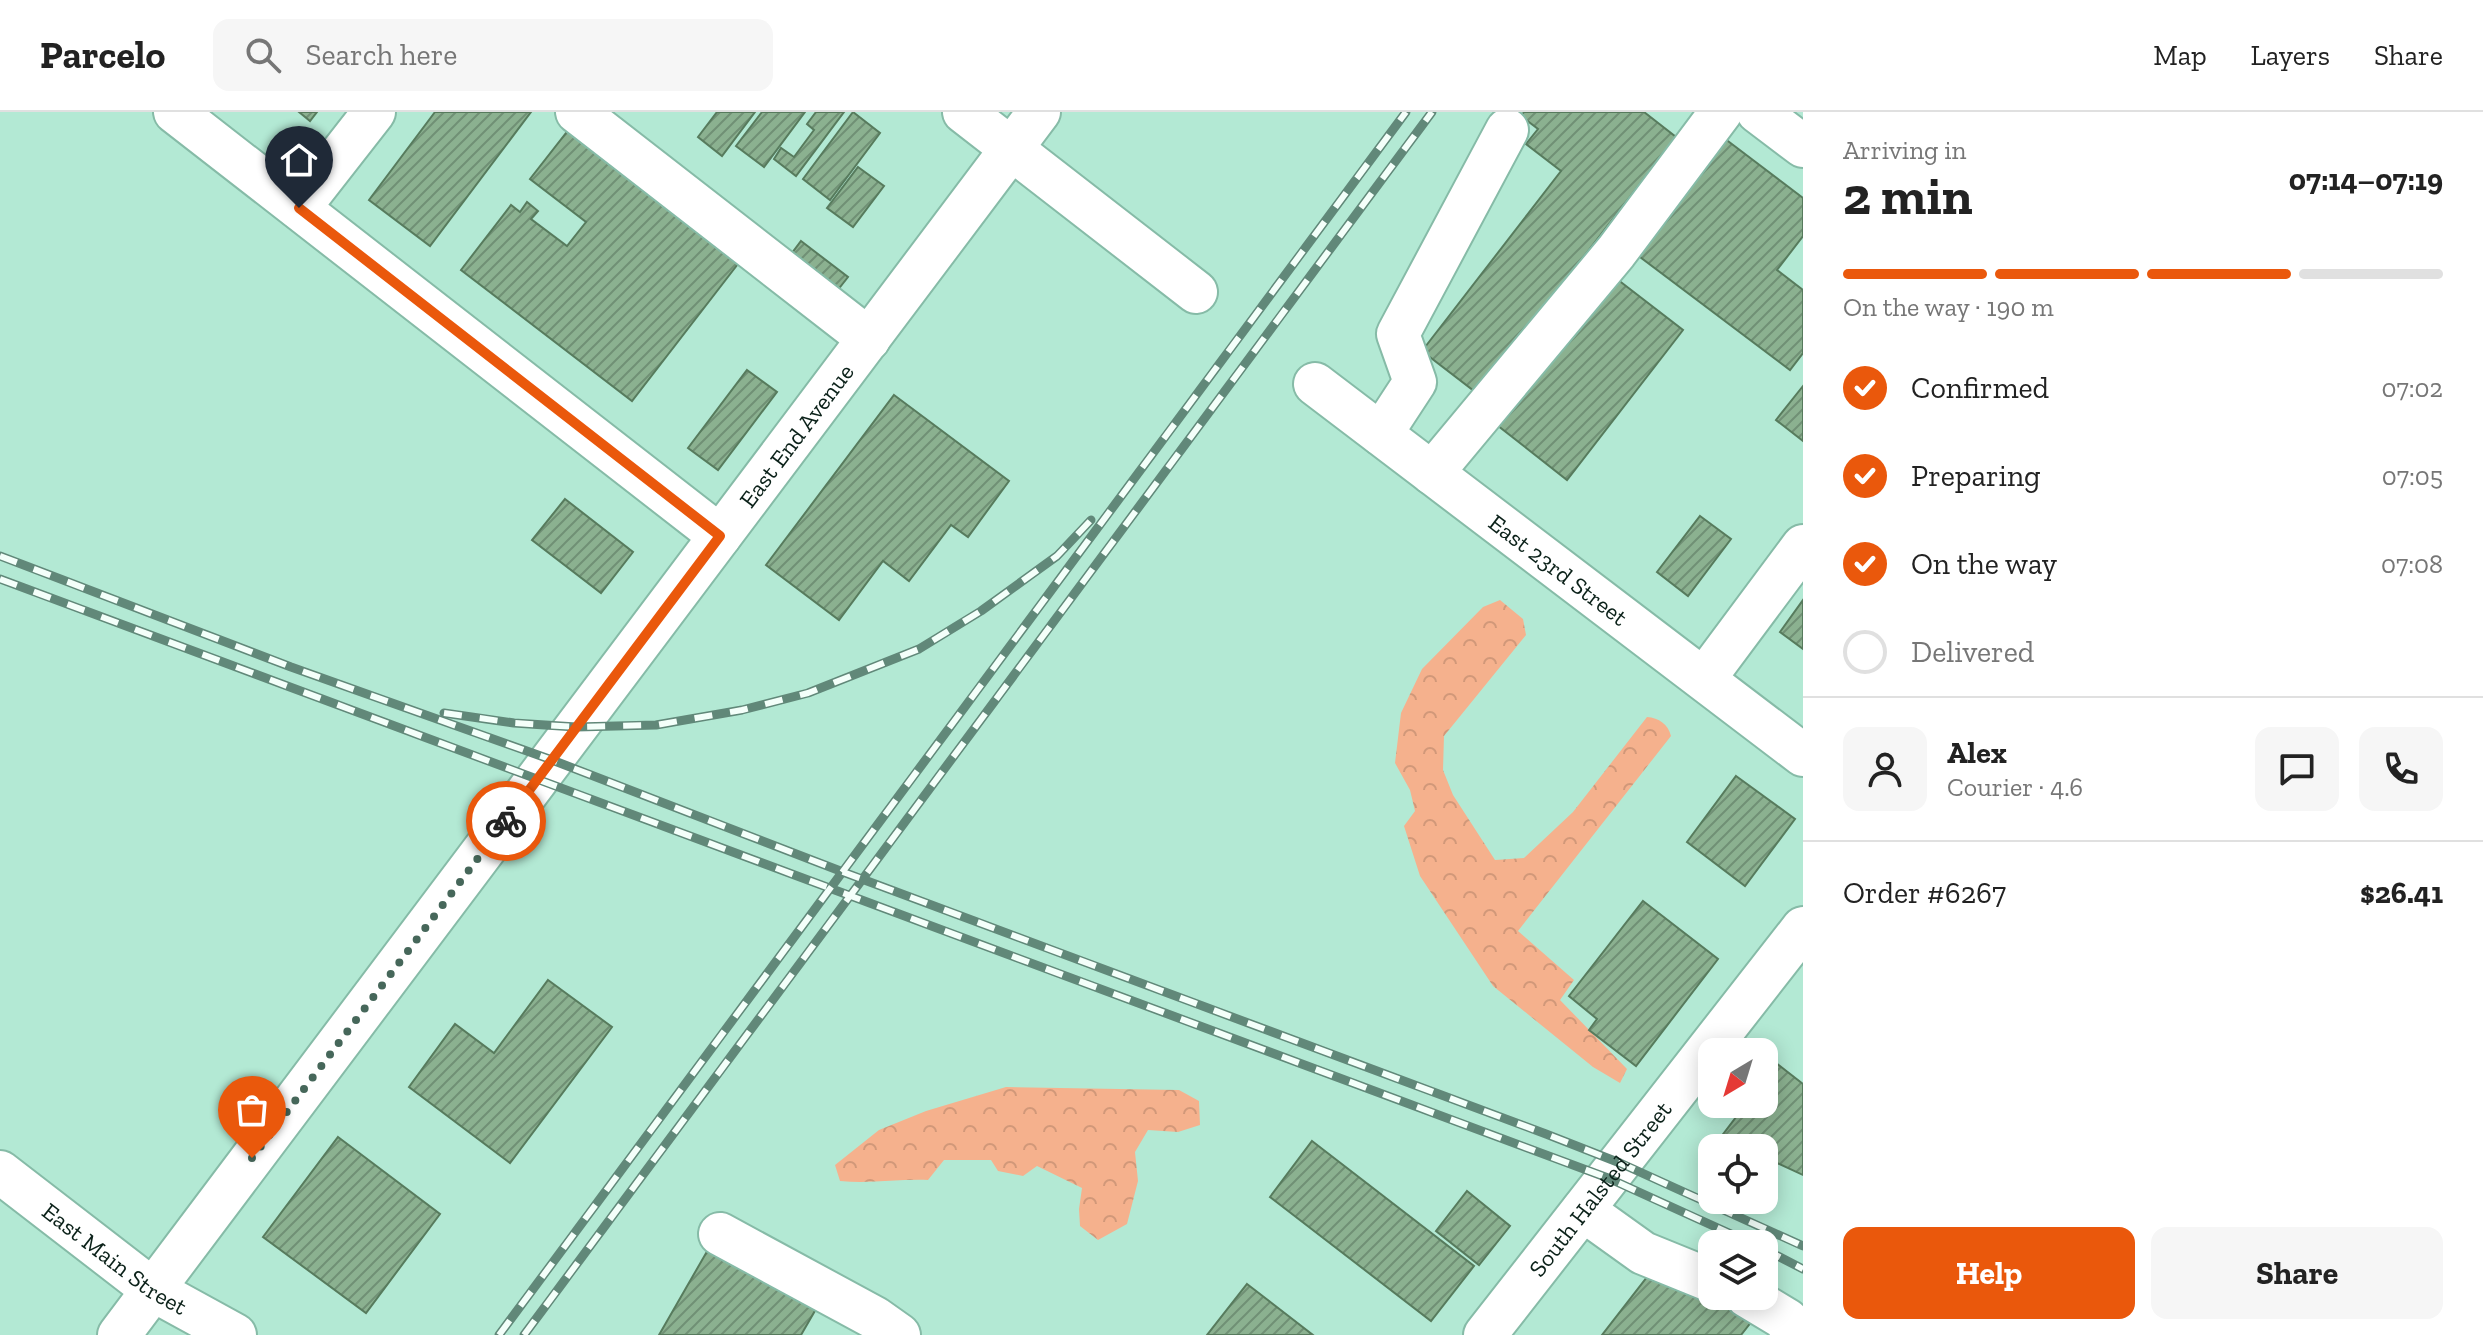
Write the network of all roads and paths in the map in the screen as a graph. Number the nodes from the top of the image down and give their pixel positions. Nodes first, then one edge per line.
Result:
1 (175, 112) edge
2 (374, 112) edge
3 (577, 112) edge
4 (964, 112) edge
5 (1039, 112) edge
6 (1721, 112) edge
7 (1758, 112) edge
8 (1507, 130) dead end
9 (1803, 146) edge
10 (1011, 149) junction
11 (299, 208) junction
12 (1196, 292) dead end
13 (869, 339) junction
14 (1315, 384) dead end
15 (1381, 434) junction
16 (1432, 473) junction
17 (720, 536) junction
18 (1803, 546) edge
19 (1704, 679) junction
20 (1803, 755) edge
21 (1803, 928) edge
22 (0, 1172) edge
23 (1583, 1210) junction
24 (720, 1234) dead end
25 (1698, 1275) edge
26 (153, 1290) junction
27 (1770, 1310) edge
28 (119, 1335) edge
29 (235, 1335) edge
30 (899, 1335) edge
31 (1485, 1335) edge
32 (1792, 1335) edge

1 - 11 street
2 - 11 street
3 - 13 street
4 - 10 street
5 - 10 street, East End Avenue
6 - 16 street
7 - 9 street
8 - 15 street
10 - 12 street
10 - 13 street, East End Avenue
11 - 17 street
13 - 17 street, East End Avenue
14 - 15 street, East 23rd Street
15 - 16 street, East 23rd Street
16 - 19 street, East 23rd Street
17 - 26 street, East End Avenue
18 - 19 street
19 - 20 street, East 23rd Street
21 - 23 street, South Halsted Street
22 - 26 street, East Main Street
23 - 25 street
23 - 31 street, South Halsted Street
24 - 30 street
26 - 28 street, East End Avenue
26 - 29 street, East Main Street
27 - 32 street

